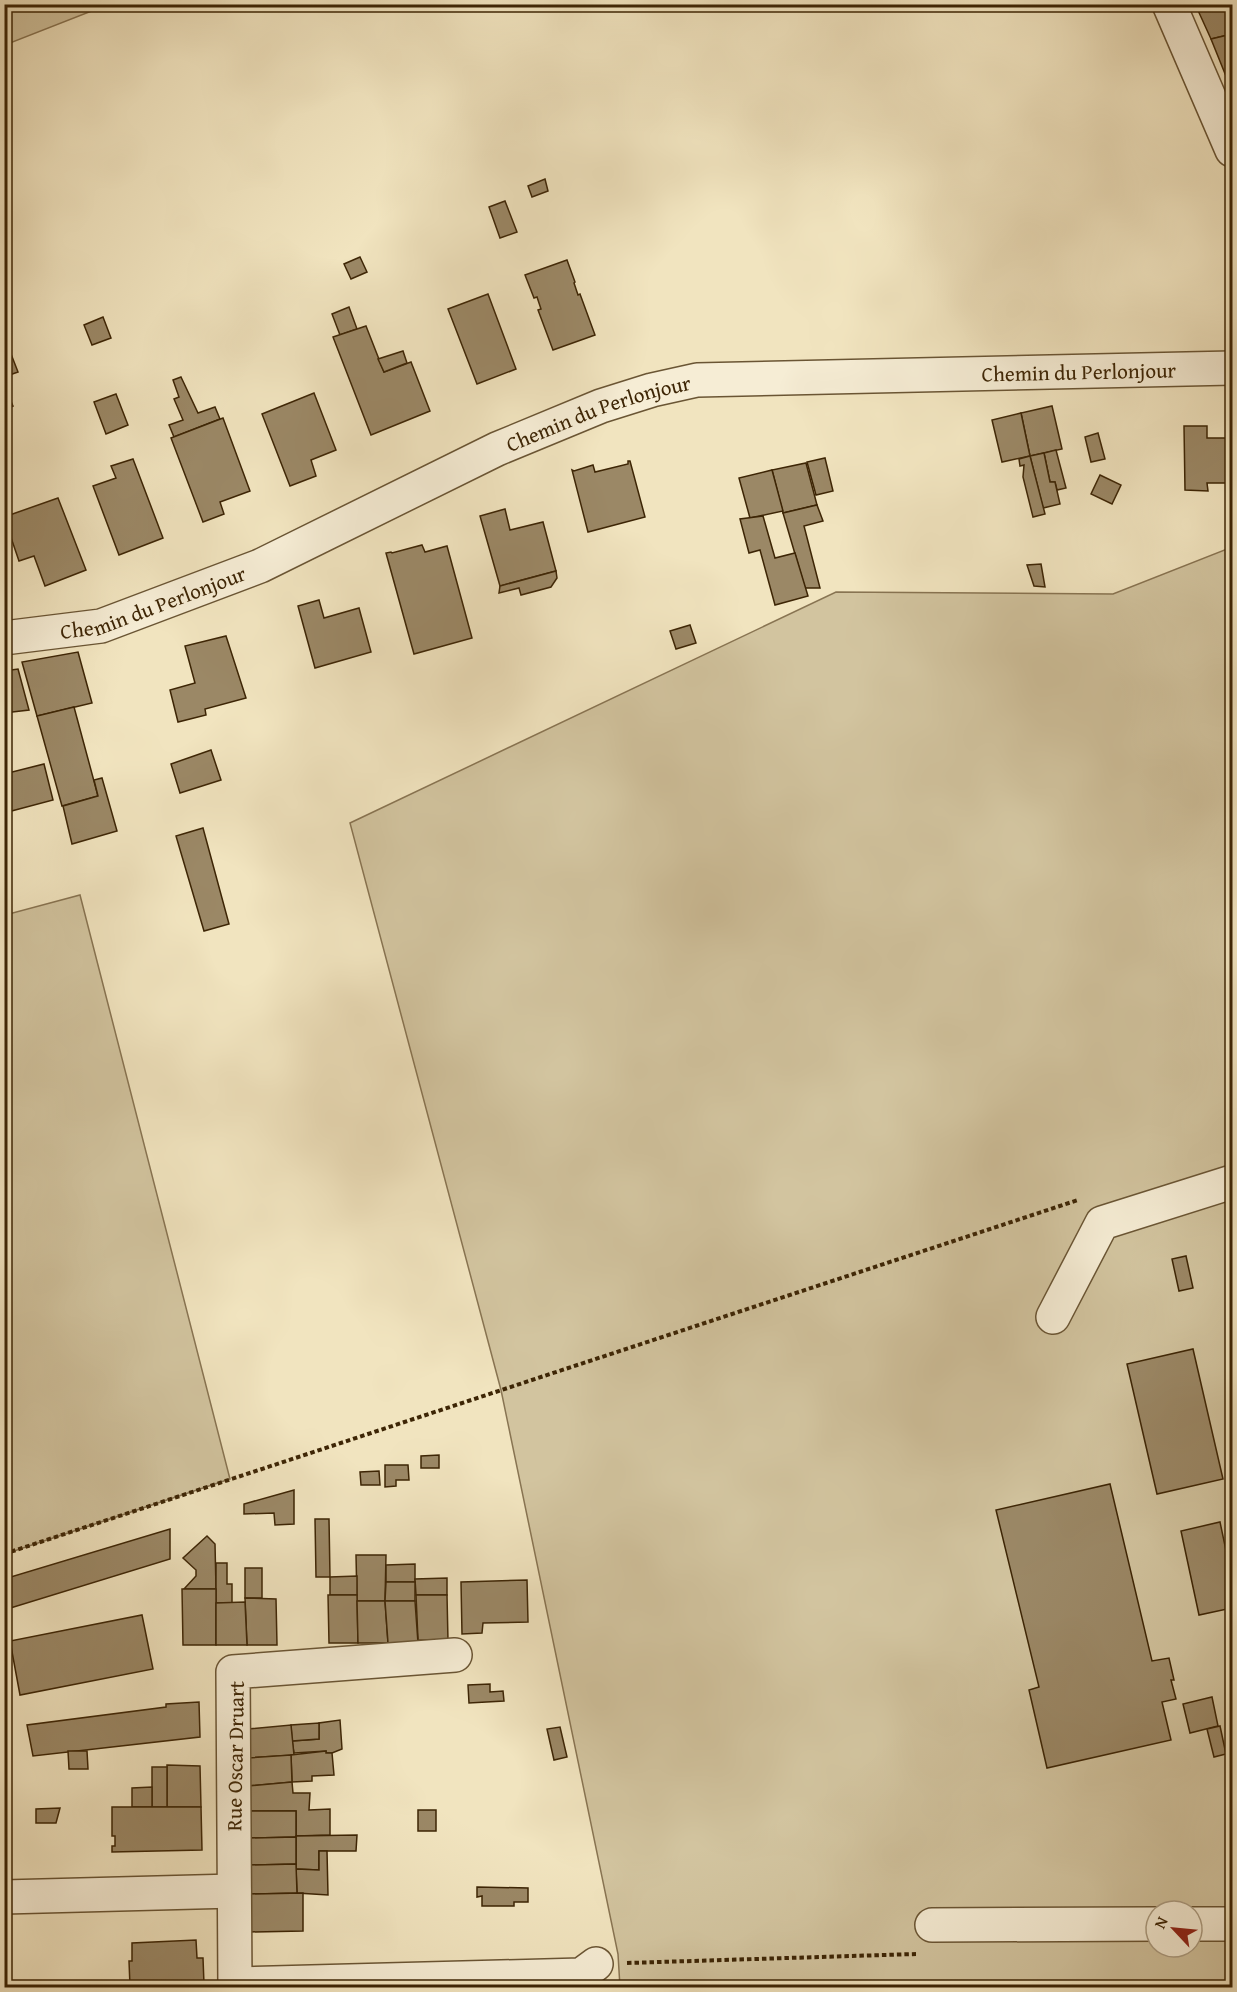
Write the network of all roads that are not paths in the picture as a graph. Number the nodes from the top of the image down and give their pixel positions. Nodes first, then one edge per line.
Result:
1 (1169, 4) edge
2 (1233, 150) edge
3 (1233, 368) edge
4 (4, 638) edge
5 (1233, 1182) edge
6 (1053, 1317) dead end
7 (456, 1655) dead end
8 (234, 1891) junction
9 (4, 1897) edge
10 (1144, 1924) edge
11 (1204, 1924) edge
12 (1233, 1924) edge
13 (932, 1925) road end
14 (596, 1964) road end
15 (235, 1986) edge

1 - 2 street
3 - 4 street, Chemin du Perlonjour
5 - 6 street
7 - 8 street, Rue Oscar Druart
8 - 9 street
8 - 15 street, Rue Oscar Druart
10 - 13 street
11 - 12 street
14 - 15 street

